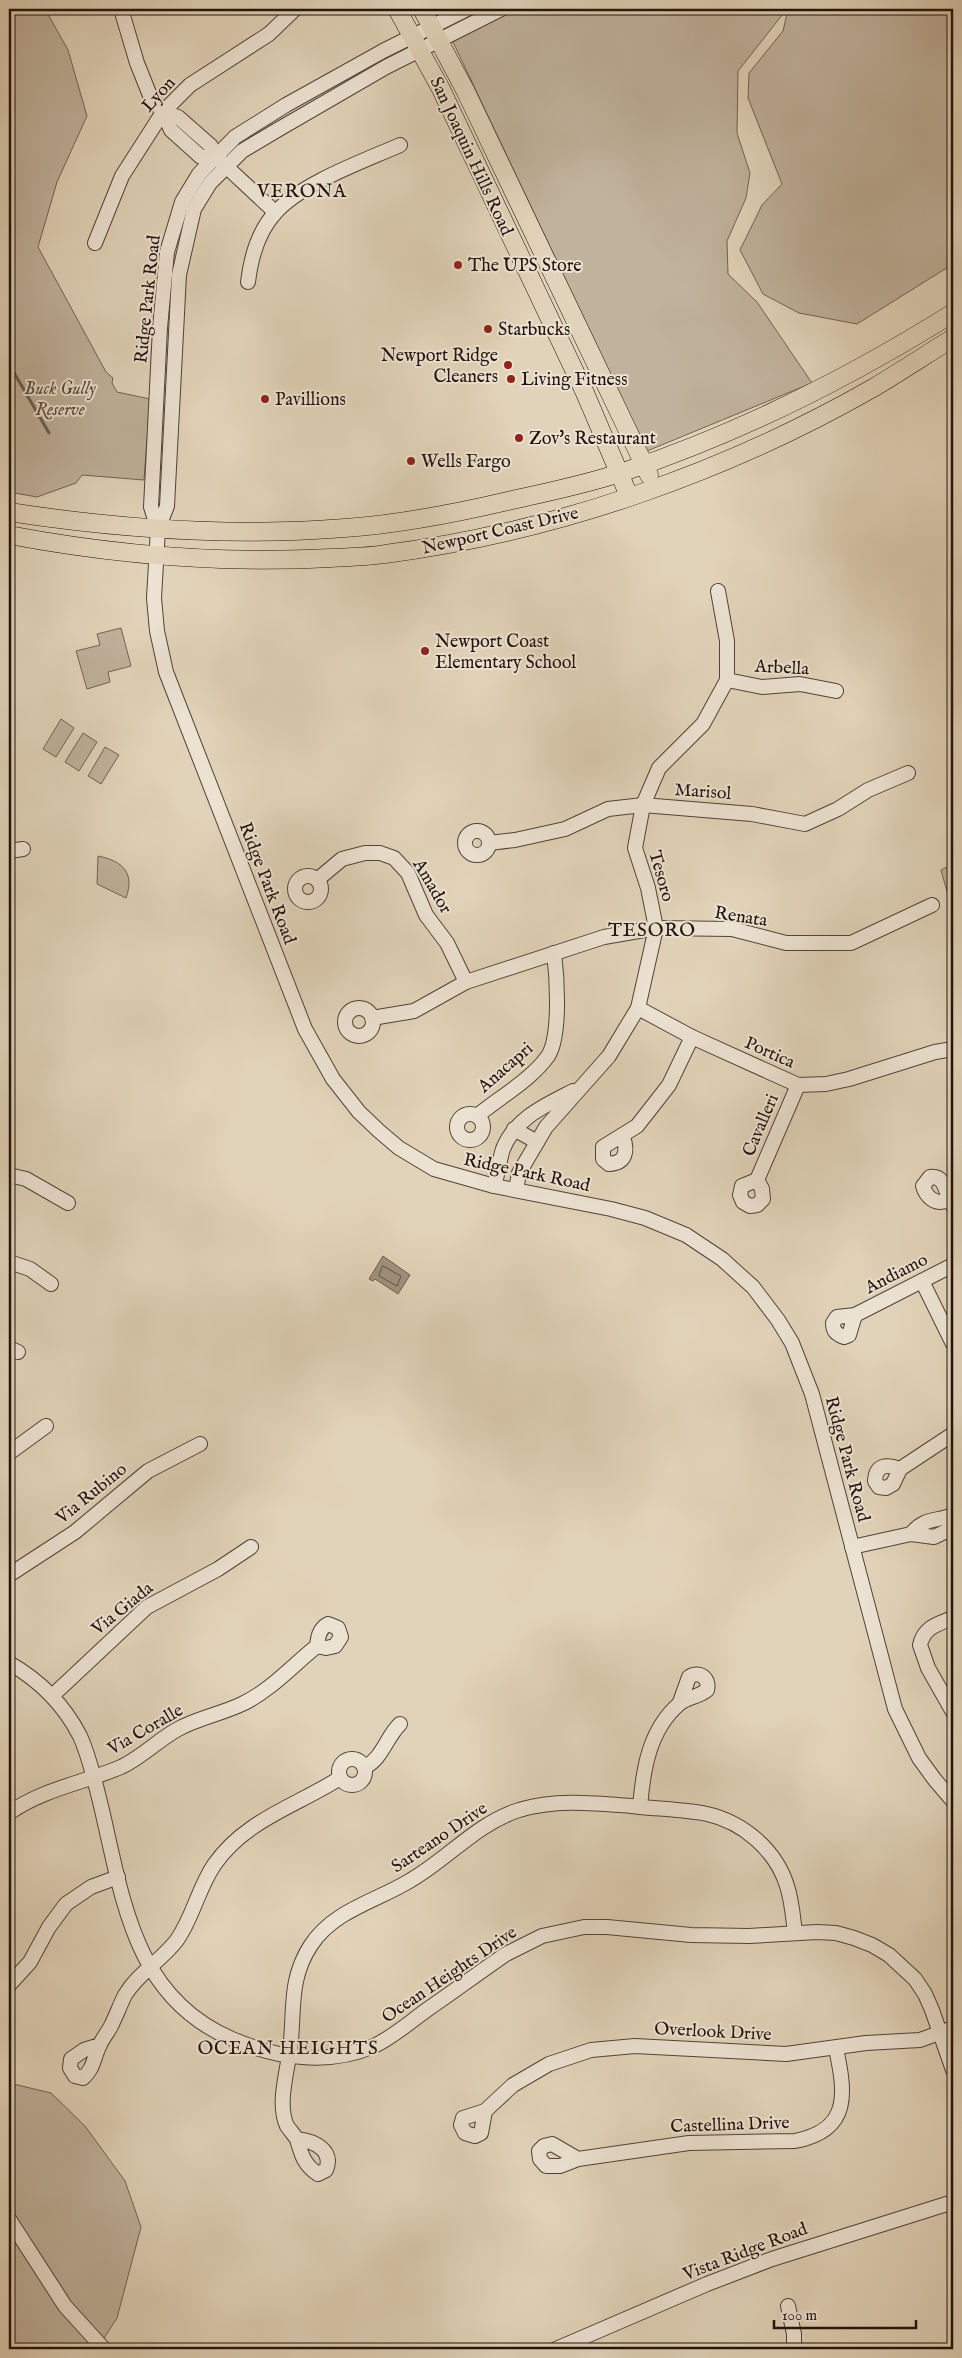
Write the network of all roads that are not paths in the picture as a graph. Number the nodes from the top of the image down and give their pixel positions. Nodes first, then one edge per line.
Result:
1 (121, 9) edge
2 (295, 9) edge
3 (397, 9) edge
4 (422, 9) edge
5 (467, 9) edge
6 (501, 9) edge
7 (435, 34) junction
8 (417, 42) junction
9 (163, 112) junction
10 (400, 145) dead end
11 (215, 156) junction
12 (226, 166) junction
13 (275, 212) junction
14 (95, 243) dead end
15 (248, 282) dead end
16 (953, 313) edge
17 (953, 338) edge
18 (644, 465) junction
19 (620, 473) junction
20 (654, 487) junction
21 (629, 496) junction
22 (9, 512) edge
23 (158, 529) junction
24 (9, 535) edge
25 (156, 554) junction
26 (718, 590) dead end
27 (727, 680) junction
28 (836, 691) dead end
29 (908, 773) dead end
30 (643, 806) junction
31 (489, 843) dead end
32 (23, 849) dead end
33 (9, 852) edge
34 (318, 880) dead end
35 (932, 906) dead end
36 (656, 928) junction
37 (554, 953) junction
38 (466, 982) junction
39 (638, 1008) junction
40 (372, 1018) dead end
41 (692, 1037) junction
42 (953, 1049) edge
43 (798, 1085) junction
44 (578, 1089) junction
45 (477, 1116) dead end
46 (514, 1129) junction
47 (623, 1137) dead end
48 (537, 1142) junction
49 (9, 1174) edge
50 (758, 1180) dead end
51 (494, 1186) junction
52 (516, 1190) junction
53 (68, 1203) dead end
54 (9, 1262) edge
55 (953, 1265) edge
56 (922, 1281) junction
57 (51, 1284) dead end
58 (855, 1315) dead end
59 (953, 1344) edge
60 (46, 1426) dead end
61 (953, 1434) edge
62 (200, 1444) dead end
63 (9, 1453) edge
64 (900, 1469) dead end
65 (949, 1523) edge
66 (251, 1547) dead end
67 (852, 1547) junction
68 (9, 1575) edge
69 (953, 1618) edge
70 (317, 1646) dead end
71 (9, 1663) edge
72 (52, 1696) junction
73 (680, 1702) dead end
74 (953, 1712) edge
75 (400, 1724) dead end
76 (365, 1767) junction
77 (94, 1778) junction
78 (340, 1778) junction
79 (953, 1801) edge
80 (640, 1807) junction
81 (9, 1813) edge
82 (118, 1877) junction
83 (795, 1934) junction
84 (150, 1969) junction
85 (9, 1985) edge
86 (947, 2031) edge
87 (100, 2045) dead end
88 (836, 2048) junction
89 (289, 2056) junction
90 (953, 2070) edge
91 (485, 2111) dead end
92 (297, 2139) dead end
93 (578, 2158) dead end
94 (953, 2202) edge
95 (9, 2219) edge
96 (788, 2306) dead end
97 (104, 2349) edge
98 (556, 2349) edge
99 (794, 2349) edge

1 - 9 street
2 - 9 street, Lyon
3 - 8 main road, San Joaquin Hills Road
4 - 7 main road, San Joaquin Hills Road
5 - 7 street
6 - 7 street
7 - 8 street, Ridge Park Road
7 - 18 main road, San Joaquin Hills Road
8 - 11 street, Ridge Park Road
8 - 12 street, Ridge Park Road
8 - 19 main road, San Joaquin Hills Road
9 - 11 street
9 - 14 street, Lyon
10 - 13 street
11 - 12 street
11 - 23 street, Ridge Park Road
12 - 13 street
12 - 23 street, Ridge Park Road
13 - 15 street
16 - 18 main road, Newport Coast Drive
17 - 20 main road, Newport Coast Drive
18 - 19 main road, Newport Coast Drive
18 - 20 main road, San Joaquin Hills Road
19 - 21 main road, San Joaquin Hills Road
19 - 23 main road, Newport Coast Drive
20 - 21 main road, Newport Coast Drive
21 - 25 main road, Newport Coast Drive
22 - 23 main road, Newport Coast Drive
23 - 25 street, Ridge Park Road
24 - 25 main road, Newport Coast Drive
25 - 51 street, Ridge Park Road
26 - 27 street, Tesoro
27 - 28 street, Arbella
27 - 30 street, Tesoro
29 - 30 street, Marisol
30 - 31 street, Marisol
30 - 36 street, Tesoro
32 - 33 street
34 - 38 street, Amador
35 - 36 street, Renata
36 - 37 street, Renata
36 - 39 street, Tesoro
37 - 38 street, Renata
37 - 45 street, Anacapri
38 - 40 street, Renata
39 - 41 street, Portica
39 - 44 street, Tesoro
41 - 43 street, Portica
41 - 47 street
42 - 43 street, Portica
43 - 50 street, Cavalleri
44 - 46 street, Tesoro
44 - 48 street, Tesoro
46 - 48 street
46 - 51 street, Tesoro
48 - 52 street, Tesoro
49 - 53 street
51 - 52 street, Ridge Park Road
52 - 67 street, Ridge Park Road
54 - 57 street
55 - 56 street, Andiamo
56 - 58 street, Andiamo
56 - 59 street
60 - 63 street
61 - 64 street
62 - 68 street, Via Rubino
65 - 67 street
66 - 72 street, Via Giada
67 - 79 street, Ridge Park Road
69 - 74 street
70 - 77 street, Via Coralle
71 - 72 street, Ocean Heights Drive
72 - 77 street, Ocean Heights Drive
73 - 80 street
75 - 76 street
76 - 78 street
76 - 78 street
77 - 81 street, Via Coralle
77 - 82 street, Ocean Heights Drive
78 - 84 street
80 - 83 street, Sarteano Drive
80 - 89 street, Sarteano Drive
82 - 84 street, Ocean Heights Drive
82 - 85 street
83 - 86 street, Ocean Heights Drive
83 - 89 street, Ocean Heights Drive
84 - 87 street
84 - 89 street, Ocean Heights Drive
86 - 88 street, Overlook Drive
86 - 90 street, Ocean Heights Drive
88 - 91 street, Overlook Drive
88 - 93 street, Castellina Drive
89 - 92 street, Sarteano Drive
94 - 98 street, Vista Ridge Road
95 - 97 street
96 - 99 street

